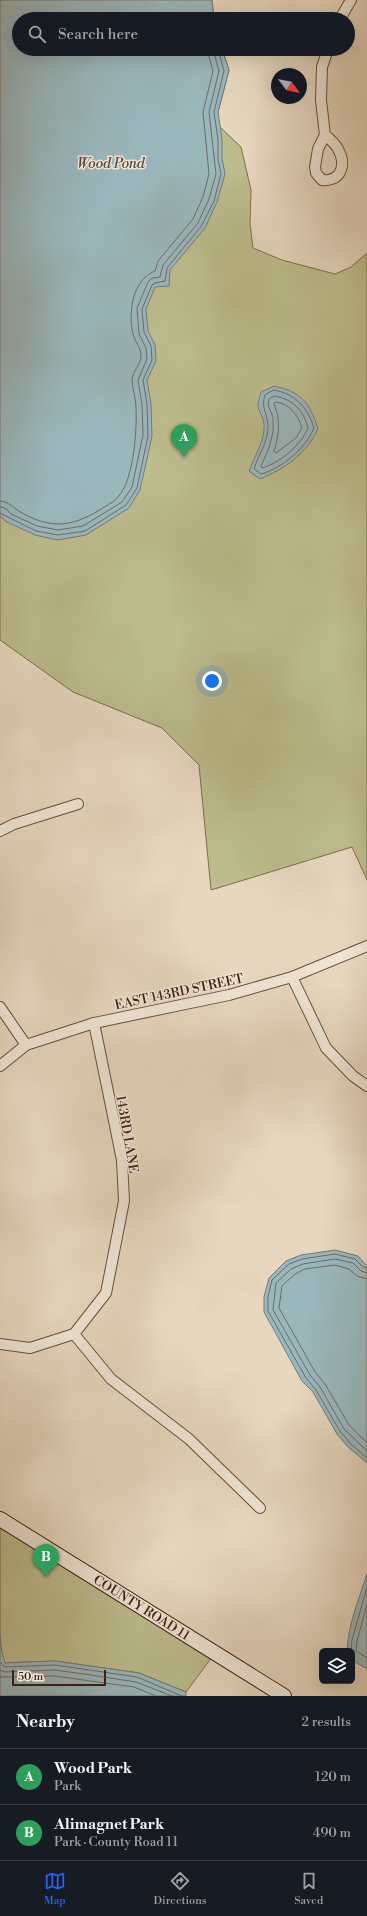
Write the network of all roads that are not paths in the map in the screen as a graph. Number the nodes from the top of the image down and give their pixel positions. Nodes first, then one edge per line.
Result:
1 (351, 0) edge
2 (344, 12) edge
3 (326, 56) edge
4 (325, 134) dead end
5 (78, 804) dead end
6 (0, 831) edge
7 (367, 946) edge
8 (292, 977) junction
9 (0, 1007) edge
10 (94, 1022) junction
11 (26, 1045) junction
12 (0, 1066) edge
13 (367, 1086) edge
14 (74, 1334) junction
15 (0, 1344) edge
16 (260, 1508) dead end
17 (0, 1519) edge
18 (284, 1696) edge

1 - 2 street
3 - 4 street
5 - 6 street
7 - 8 street, EAST 143RD STREET
8 - 10 street, EAST 143RD STREET
8 - 13 street
9 - 11 street
10 - 11 street, EAST 143RD STREET
10 - 14 street, 143RD LANE
11 - 12 street, EAST 143RD STREET
14 - 15 street
14 - 16 street
17 - 18 street, COUNTY ROAD 11

